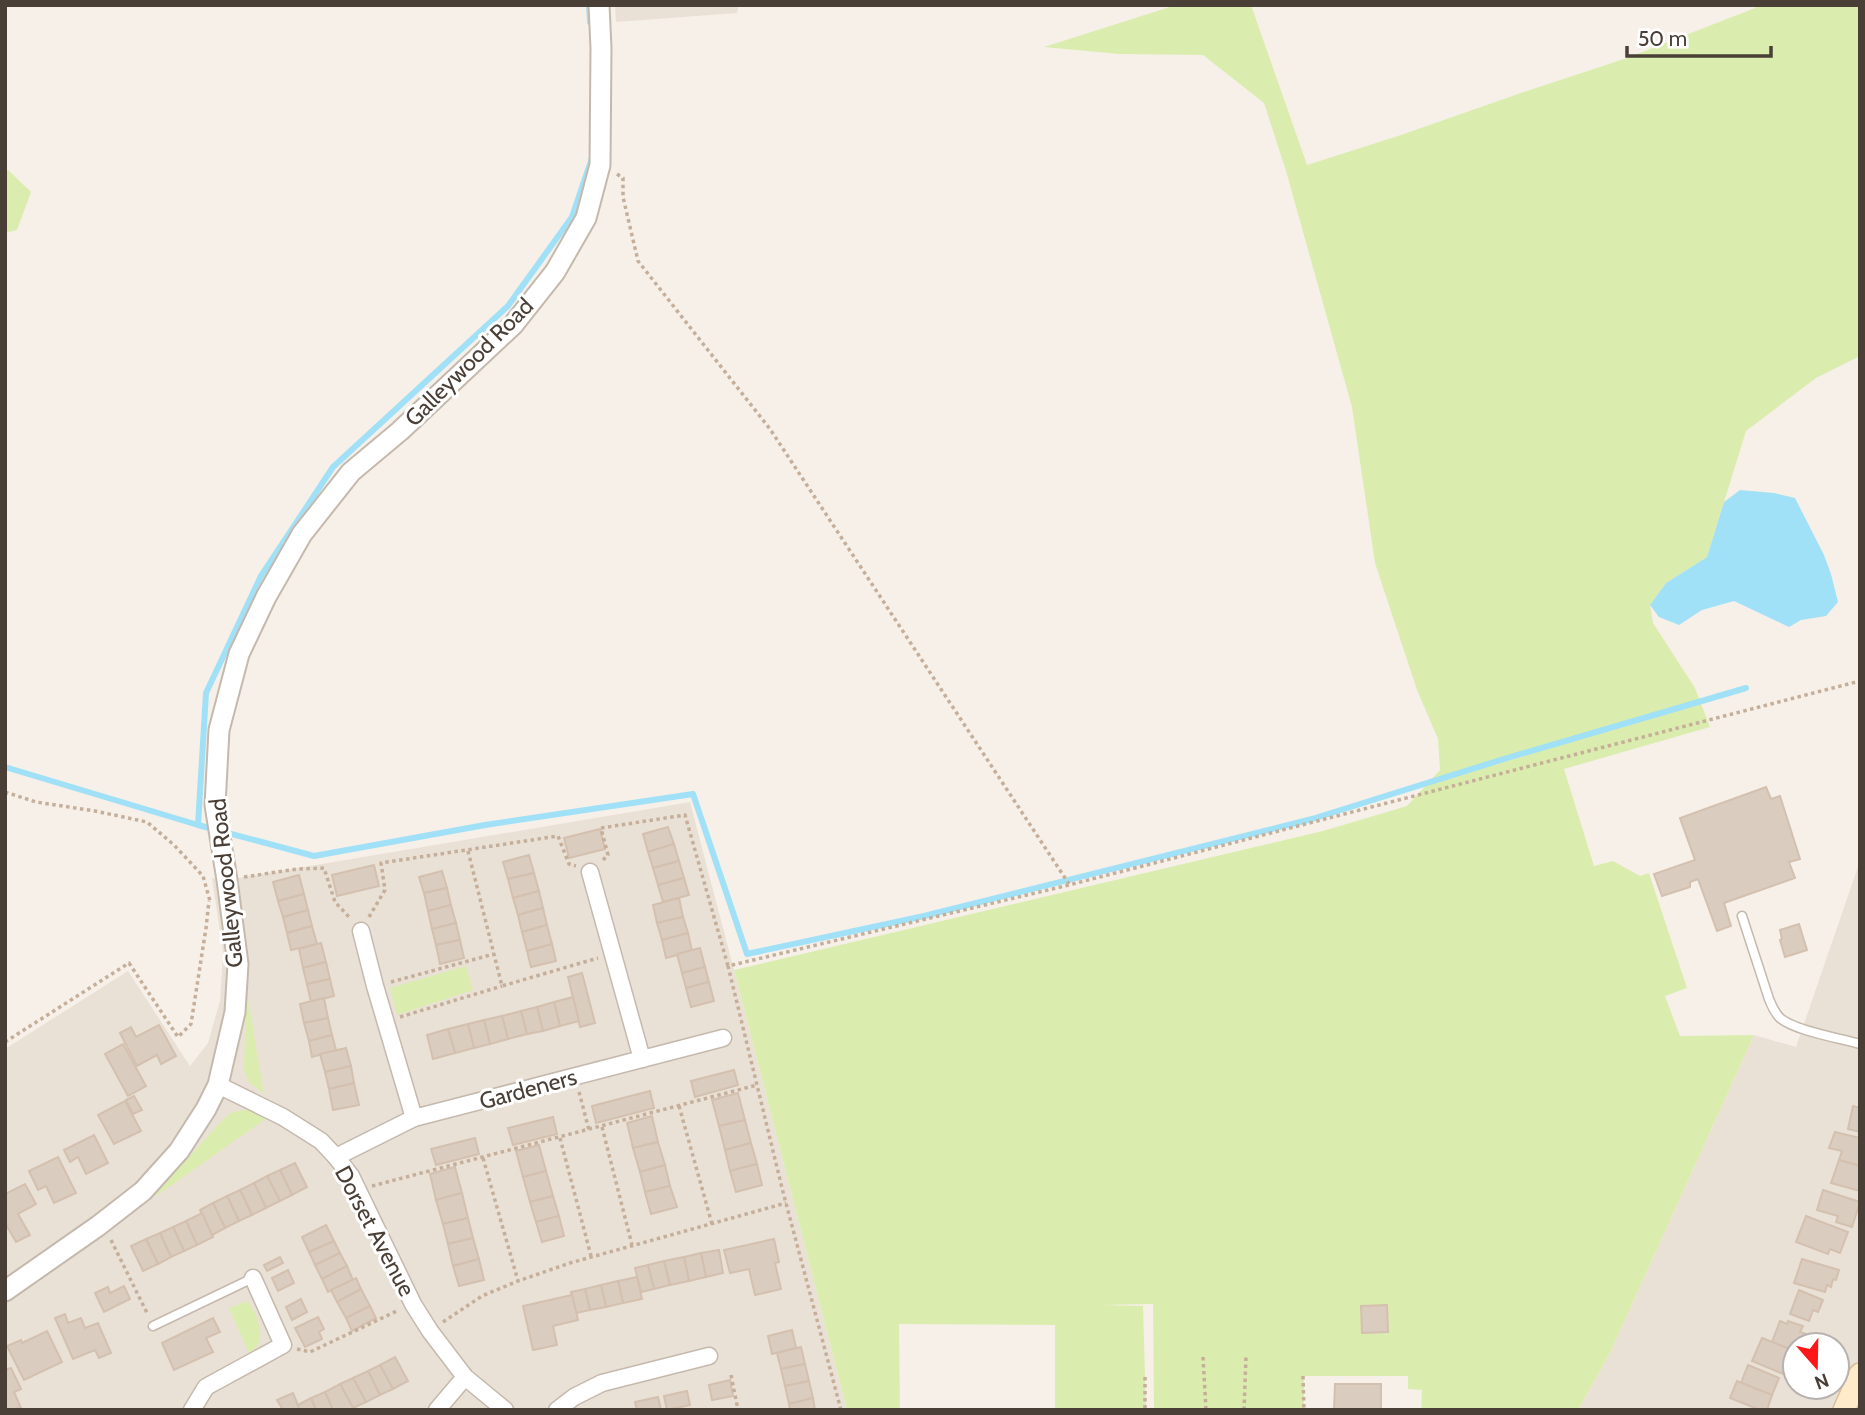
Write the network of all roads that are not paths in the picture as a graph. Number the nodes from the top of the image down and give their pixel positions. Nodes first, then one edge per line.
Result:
1 (599, 5) edge
2 (590, 872) dead end
3 (1742, 916) dead end
4 (361, 931) road end
5 (723, 1038) dead end
6 (1860, 1044) edge
7 (642, 1059) junction
8 (218, 1085) junction
9 (414, 1118) junction
10 (335, 1157) junction
11 (253, 1278) joint
12 (5, 1291) edge
13 (153, 1325) road end
14 (709, 1356) dead end
15 (1860, 1374) edge
16 (465, 1377) junction
17 (192, 1410) edge
18 (438, 1410) edge
19 (505, 1410) edge
20 (557, 1410) edge
21 (1844, 1410) edge

1 - 8 street, Galleywood Road
2 - 7 street
3 - 6 lane
4 - 9 street
5 - 7 street, Gardeners
7 - 9 street, Gardeners
8 - 10 street, Dorset Avenue
8 - 12 street, Galleywood Road
9 - 10 street, Gardeners
10 - 16 street, Dorset Avenue
11 - 13 lane
11 - 17 street
14 - 20 street
15 - 21 main road
16 - 18 street
16 - 19 street, Dorset Avenue

